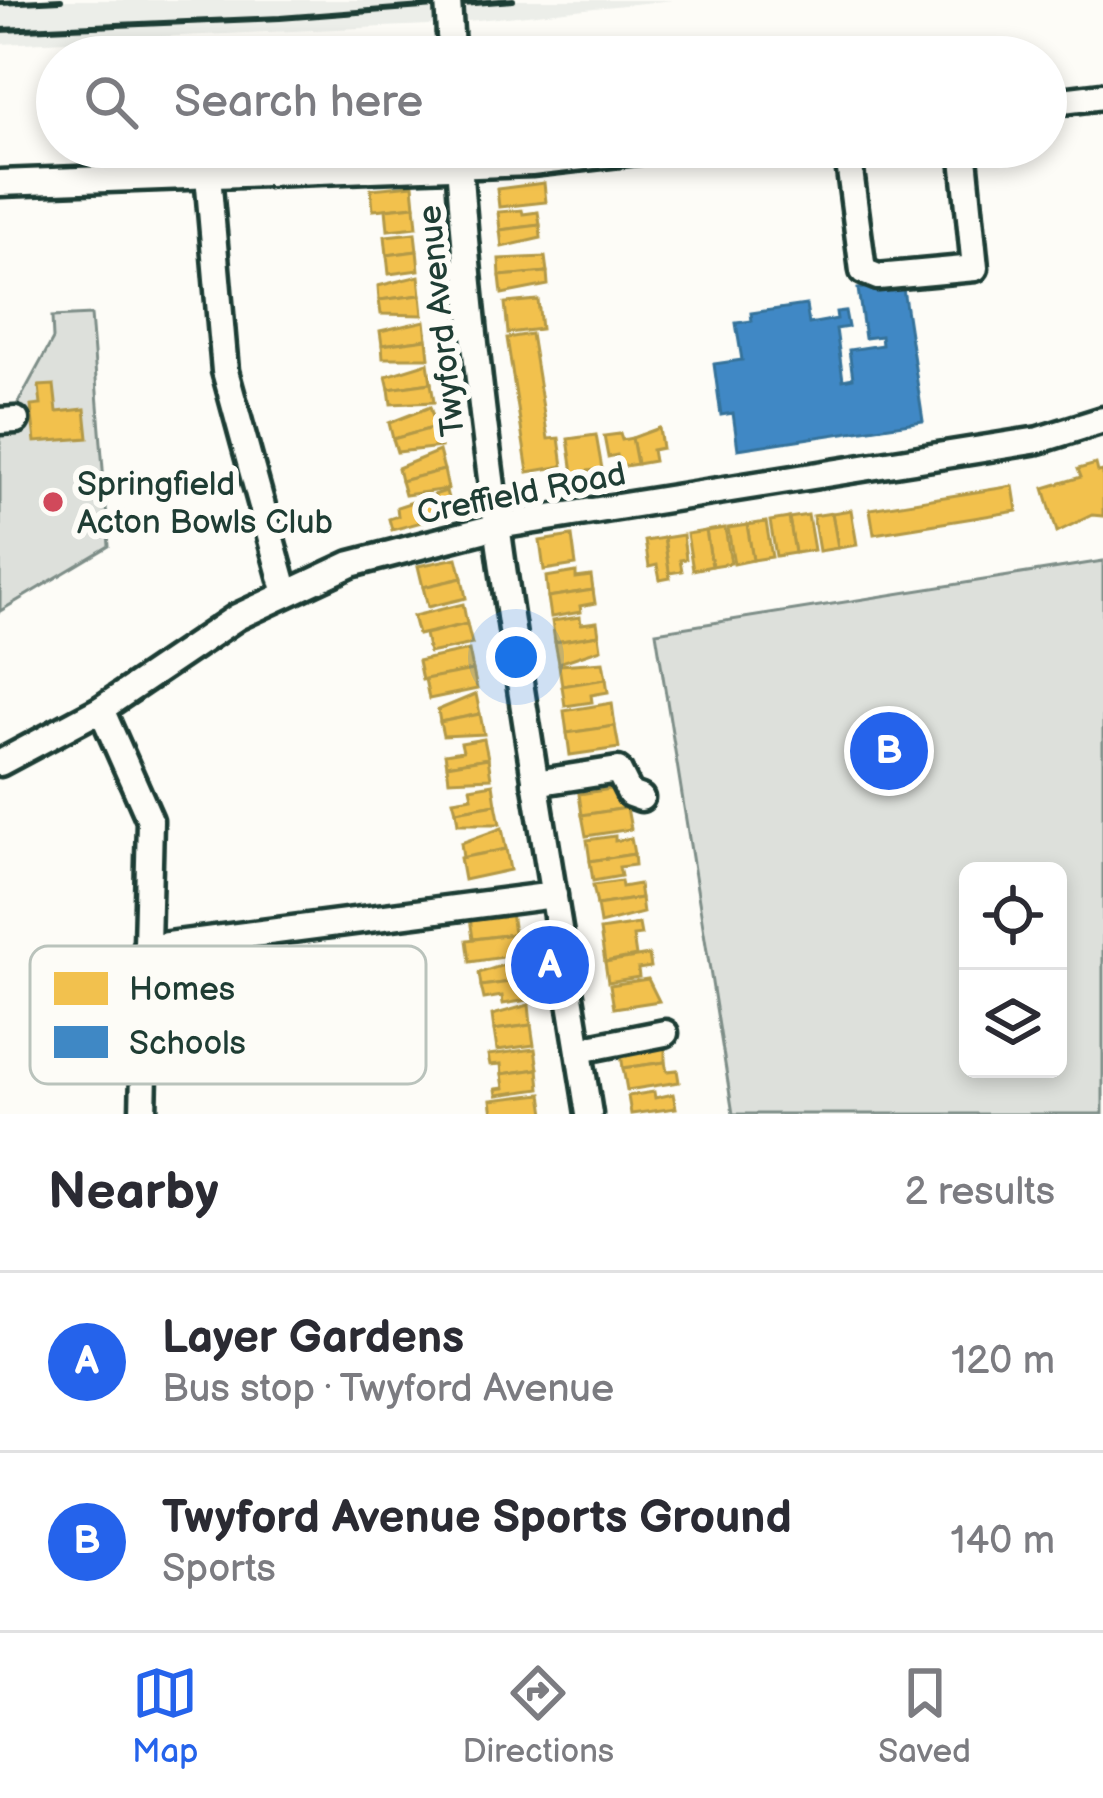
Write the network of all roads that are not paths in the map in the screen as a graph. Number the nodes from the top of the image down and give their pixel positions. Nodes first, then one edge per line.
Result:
1 (448, 0) edge
2 (450, 36) edge
3 (1103, 96) edge
4 (1067, 100) edge
5 (291, 168) edge
6 (459, 168) edge
7 (850, 168) edge
8 (965, 168) edge
9 (208, 175) junction
10 (0, 183) edge
11 (1102, 426) edge
12 (498, 526) junction
13 (285, 590) junction
14 (101, 709) junction
15 (0, 763) edge
16 (536, 783) junction
17 (641, 798) dead end
18 (554, 895) junction
19 (145, 946) edge
20 (160, 946) edge
21 (665, 1033) dead end
22 (579, 1051) junction
23 (143, 1084) edge
24 (143, 1114) edge
25 (590, 1114) edge

1 - 2 street, bridge
3 - 4 street
5 - 9 street
6 - 12 street, Twyford Avenue
7 - 8 street
9 - 10 street
9 - 13 street
11 - 12 street, Creffield Road
12 - 13 street, Creffield Road
12 - 16 street, Twyford Avenue
13 - 14 street, Creffield Road
14 - 15 street, Creffield Road
14 - 19 street
16 - 17 street
16 - 18 street, Twyford Avenue
18 - 20 street
18 - 22 street, Twyford Avenue
21 - 22 street
22 - 25 street, Twyford Avenue
23 - 24 street

